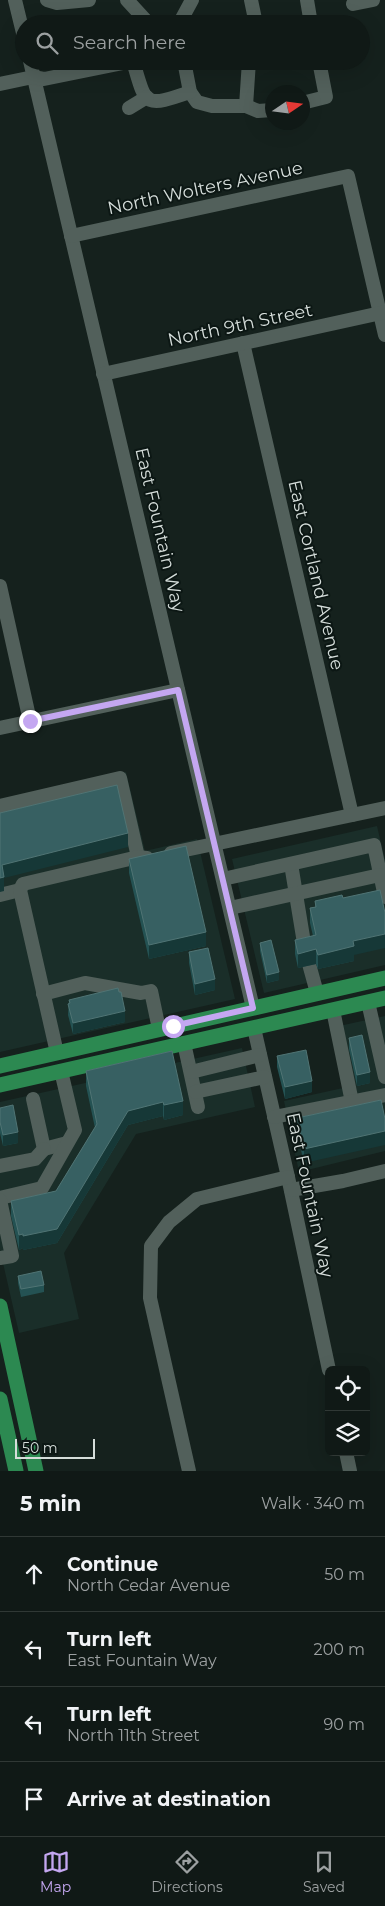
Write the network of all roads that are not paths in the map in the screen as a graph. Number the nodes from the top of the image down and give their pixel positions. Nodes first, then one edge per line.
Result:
1 (15, 0) edge
2 (47, 0) edge
3 (89, 0) edge
4 (127, 0) edge
5 (192, 0) edge
6 (251, 0) edge
7 (307, 0) edge
8 (373, 0) edge
9 (353, 4) dead end
10 (19, 15) edge
11 (141, 15) edge
12 (184, 15) edge
13 (254, 15) edge
14 (310, 15) edge
15 (32, 70) edge
16 (86, 70) edge
17 (135, 70) edge
18 (186, 70) edge
19 (248, 70) edge
20 (321, 70) edge
21 (33, 77) junction
22 (0, 84) edge
23 (190, 92) junction
24 (147, 97) junction
25 (310, 101) edge
26 (246, 106) junction
27 (128, 108) dead end
28 (265, 110) edge
29 (71, 236) junction
30 (382, 313) edge
31 (385, 335) edge
32 (243, 344) junction
33 (103, 374) junction
34 (0, 586) edge
35 (178, 690) junction
36 (30, 721) junction
37 (0, 728) edge
38 (0, 806) edge
39 (385, 808) edge
40 (352, 815) junction
41 (215, 845) junction
42 (138, 857) junction
43 (291, 864) junction
44 (380, 875) junction
45 (223, 879) junction
46 (20, 890) junction
47 (297, 893) junction
48 (0, 895) edge
49 (385, 897) edge
50 (230, 908) junction
51 (306, 949) edge
52 (309, 964) dead end
53 (385, 978) edge
54 (43, 994) junction
55 (316, 994) junction
56 (385, 998) edge
57 (368, 1002) junction
58 (253, 1008) junction
59 (333, 1010) junction
60 (254, 1028) junction
61 (159, 1029) junction
62 (184, 1043) junction
63 (57, 1053) junction
64 (260, 1055) junction
65 (0, 1066) edge
66 (61, 1071) junction
67 (191, 1072) junction
68 (265, 1077) junction
69 (385, 1077) edge
70 (0, 1085) edge
71 (195, 1092) junction
72 (385, 1095) edge
73 (33, 1098) dead end
74 (352, 1102) junction
75 (198, 1107) dead end
76 (274, 1117) junction
77 (67, 1143) junction
78 (44, 1149) junction
79 (0, 1166) edge
80 (385, 1171) edge
81 (289, 1184) junction
82 (0, 1199) edge
83 (0, 1258) edge
84 (0, 1306) edge
85 (0, 1353) edge
86 (328, 1366) edge
87 (0, 1399) edge
88 (26, 1424) junction
89 (347, 1456) edge
90 (16, 1471) edge
91 (36, 1471) edge
92 (189, 1471) edge
93 (350, 1471) edge

1 - 10 street
2 - 3 street
4 - 11 street
5 - 12 street
6 - 13 street
7 - 14 street
8 - 9 street
15 - 21 street, East Fountain Way
16 - 21 street
17 - 24 street
18 - 23 street
19 - 26 street
20 - 25 street
21 - 22 street
21 - 29 street, East Fountain Way
23 - 24 street
23 - 26 street
24 - 27 street
26 - 28 street
29 - 30 street, North Wolters Avenue
29 - 33 street, East Fountain Way
30 - 31 street
30 - 32 street, North 9th Street
32 - 33 street, North 9th Street
32 - 40 street, East Cortland Avenue
33 - 35 street, East Fountain Way
34 - 36 street
35 - 36 street
35 - 41 street, East Fountain Way
36 - 37 street
38 - 42 street
39 - 40 street
40 - 41 street
41 - 42 street
41 - 45 street, East Fountain Way
42 - 46 street
43 - 44 street
43 - 45 street
43 - 47 street
44 - 47 street
44 - 49 street
45 - 50 street, East Fountain Way
46 - 48 street
46 - 54 street
47 - 50 street
47 - 51 street
50 - 58 street, East Fountain Way
52 - 55 street
53 - 55 main road
54 - 61 street
54 - 63 street
55 - 58 main road
55 - 60 main road
56 - 57 main road
57 - 59 main road
57 - 69 street
58 - 61 main road
58 - 62 main road
59 - 60 main road
59 - 74 street
60 - 62 main road
60 - 64 street, East Fountain Way
61 - 63 main road
61 - 66 main road
62 - 66 main road
62 - 67 street
63 - 65 main road
64 - 67 street
64 - 68 street, East Fountain Way
66 - 70 main road
66 - 77 street
67 - 71 street
68 - 71 street
68 - 76 street, East Fountain Way
71 - 75 street
72 - 74 street
73 - 78 street
74 - 76 street
76 - 81 street, East Fountain Way
77 - 78 street
77 - 82 street
78 - 79 street
80 - 81 street
81 - 86 street, East Fountain Way
81 - 92 street
82 - 83 street
84 - 88 main road
85 - 88 main road
87 - 90 main road
88 - 91 main road
89 - 93 street

